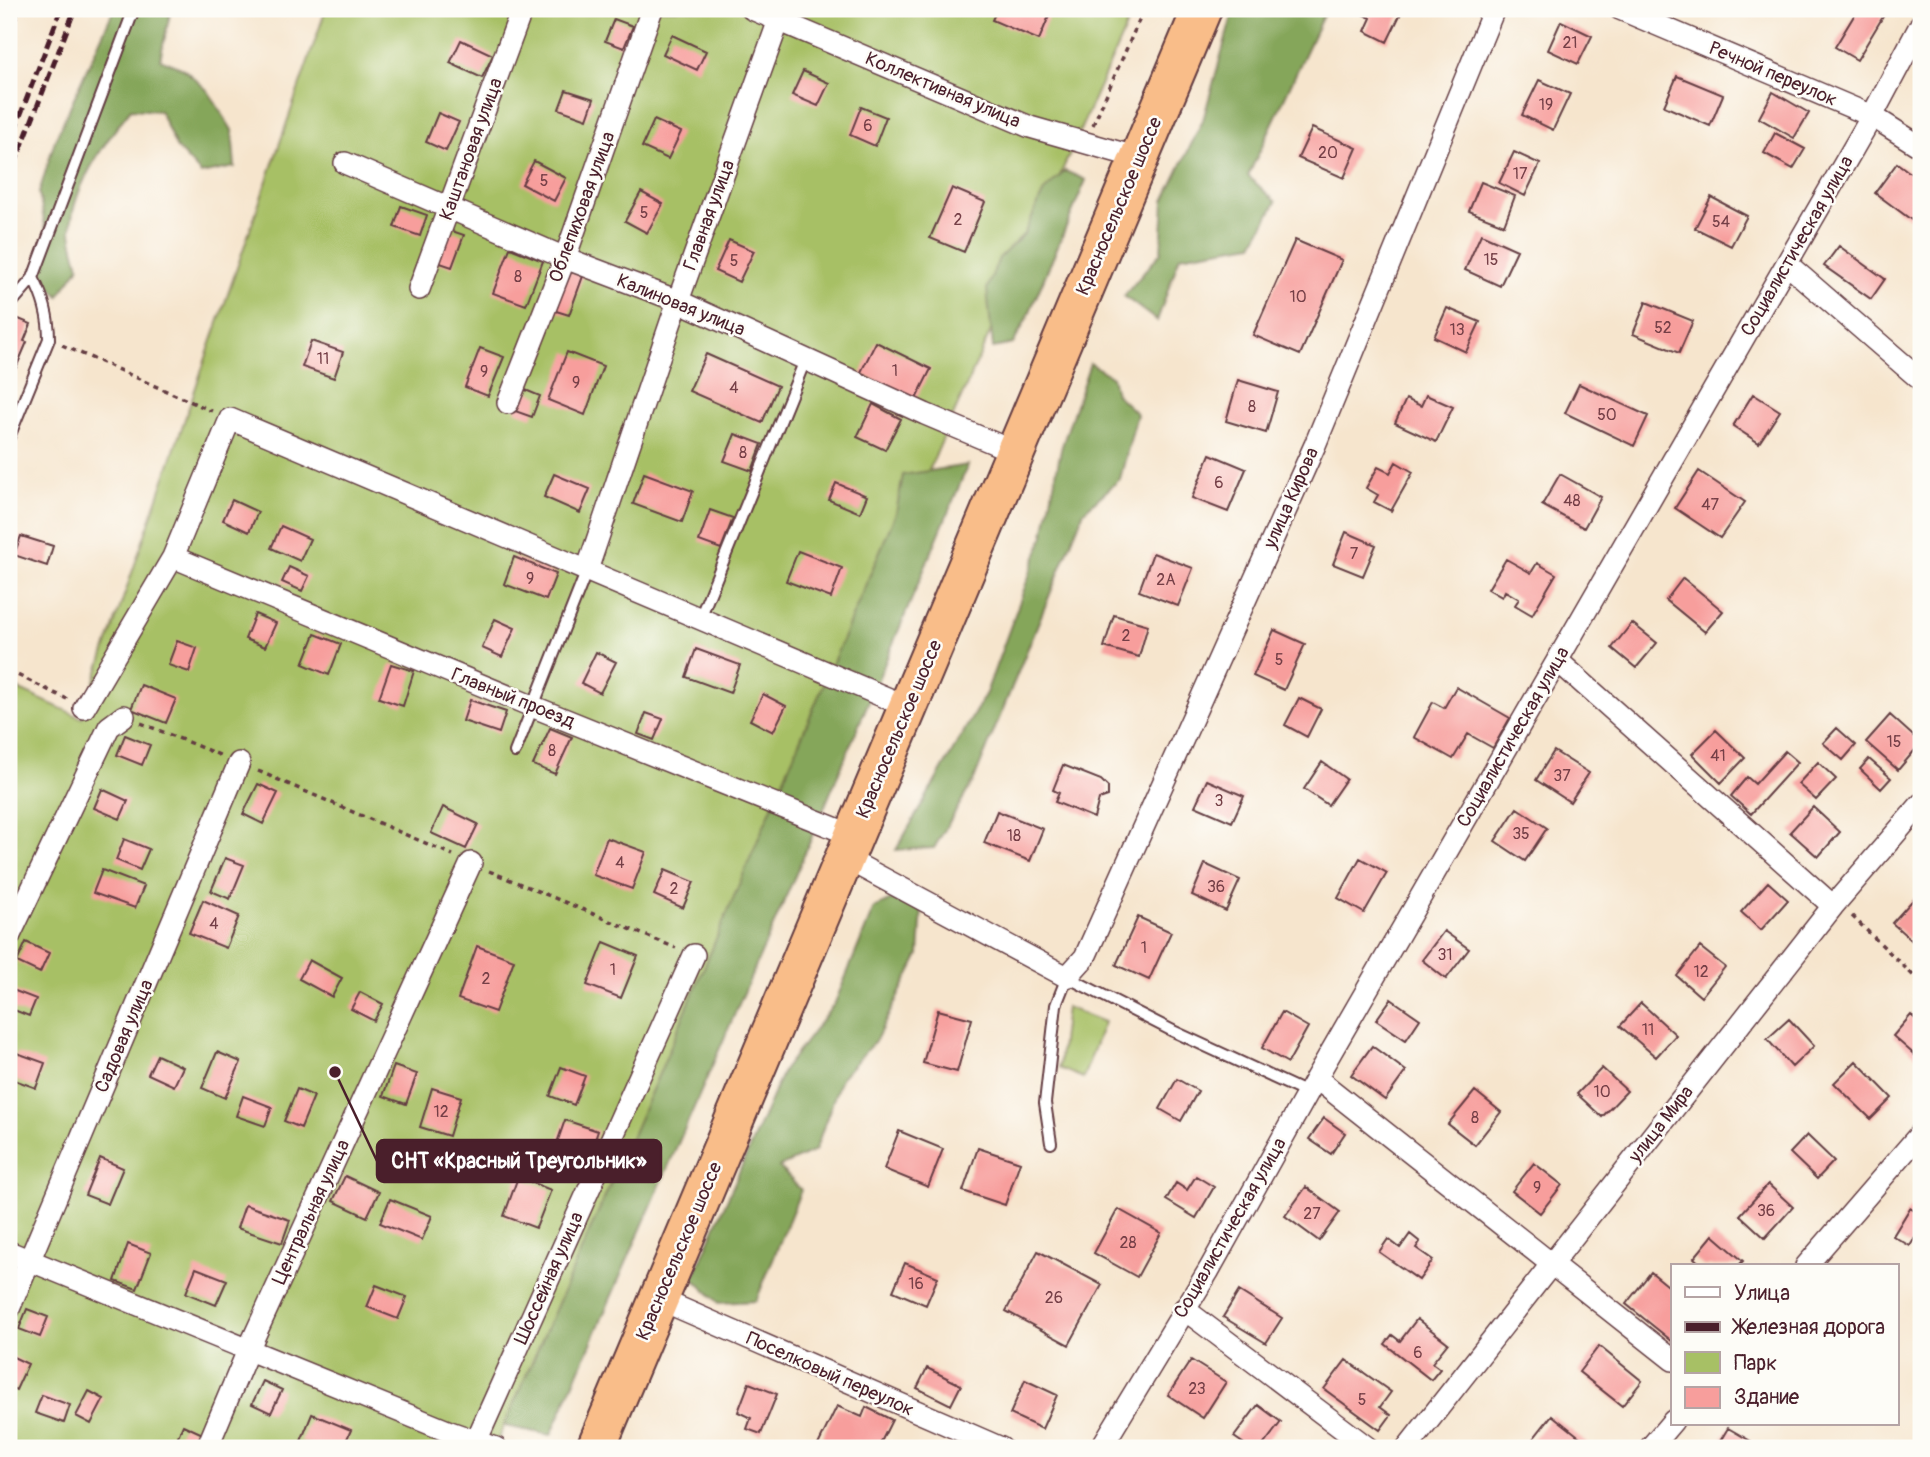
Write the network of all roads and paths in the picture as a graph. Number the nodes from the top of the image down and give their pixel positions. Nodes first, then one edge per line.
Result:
1 (19, 9) edge
2 (134, 9) edge
3 (522, 9) edge
4 (652, 9) edge
5 (756, 9) edge
6 (1144, 9) edge
7 (1202, 9) edge
8 (1494, 9) edge
9 (1620, 9) edge
10 (779, 20) junction
11 (1921, 24) edge
12 (9, 37) edge
13 (1872, 116) junction
14 (1086, 143) junction
15 (1921, 147) edge
16 (1139, 159) junction
17 (345, 163) dead end
18 (450, 207) junction
19 (565, 258) junction
20 (1787, 264) junction
21 (33, 278) junction
22 (419, 289) dead end
23 (678, 301) junction
24 (9, 306) edge
25 (49, 339) junction
26 (806, 358) junction
27 (1921, 380) edge
28 (508, 403) dead end
29 (230, 419) junction
30 (9, 437) edge
31 (1015, 452) junction
32 (173, 557) junction
33 (587, 570) junction
34 (701, 618) junction
35 (1558, 661) junction
36 (9, 671) edge
37 (534, 707) junction
38 (908, 707) junction
39 (84, 708) joint
40 (124, 716) joint
41 (515, 752) dead end
42 (239, 763) joint
43 (1921, 804) edge
44 (849, 847) junction
45 (471, 863) dead end
46 (1833, 906) junction
47 (9, 937) edge
48 (694, 955) dead end
49 (1067, 977) junction
50 (1921, 982) edge
51 (1311, 1086) junction
52 (1921, 1133) edge
53 (1051, 1143) dead end
54 (9, 1252) edge
55 (30, 1261) junction
56 (1551, 1264) junction
57 (1808, 1264) edge
58 (659, 1299) junction
59 (9, 1309) edge
60 (1184, 1309) junction
61 (249, 1349) junction
62 (1671, 1358) edge
63 (1671, 1423) edge
64 (474, 1445) edge
65 (207, 1448) edge
66 (496, 1448) edge
67 (596, 1448) edge
68 (1000, 1448) edge
69 (1101, 1448) edge
70 (1368, 1448) edge
71 (1406, 1448) edge
72 (1650, 1448) edge

1 - 12 path
2 - 21 lane
3 - 18 street, Каштановая улица
4 - 19 street, Облепиховая улица
5 - 10 street, Коллективная улица
6 - 14 path
7 - 16 highway, Красносельское шоссе
8 - 49 street, улица Кирова
9 - 13 street, Речной переулок
10 - 14 street, Коллективная улица
10 - 23 street, Главная улица
11 - 13 street, Социалистическая улица
13 - 15 street, Речной переулок
13 - 20 street, Социалистическая улица
14 - 16 street, Коллективная улица
16 - 31 highway, Красносельское шоссе
17 - 18 street, Калиновая улица
18 - 19 street, Калиновая улица
18 - 22 street, Каштановая улица
19 - 23 street, Калиновая улица
19 - 28 street, Облепиховая улица
20 - 27 street
20 - 35 street, Социалистическая улица
21 - 24 lane
21 - 25 lane
23 - 26 street, Калиновая улица
23 - 33 street, Главная улица
25 - 29 path
25 - 30 lane
26 - 31 street, Калиновая улица
26 - 34 lane
29 - 32 street
29 - 33 street
31 - 38 highway, Красносельское шоссе
32 - 37 street, Главный проезд
32 - 39 street
33 - 34 street
33 - 37 lane
34 - 38 street
35 - 46 street
35 - 51 street, Социалистическая улица
36 - 39 path
37 - 41 lane
37 - 44 street, Главный проезд
38 - 44 highway, Красносельское шоссе
40 - 42 path
40 - 47 street
42 - 55 street, Садовая улица
43 - 46 street, улица Мира
44 - 49 street, Главный проезд
44 - 58 highway, Красносельское шоссе
45 - 61 street, Центральная улица
46 - 50 path
46 - 56 street, улица Мира
48 - 64 street, Шоссейная улица
49 - 51 lane
49 - 53 lane
51 - 56 street
51 - 60 street, Социалистическая улица
52 - 57 street
54 - 55 street
55 - 59 street, Садовая улица
55 - 61 street
56 - 62 street
56 - 71 street, улица Мира
58 - 67 highway, Красносельское шоссе
58 - 68 street, Поселковый переулок
60 - 69 street, Социалистическая улица
60 - 70 street
61 - 64 street
61 - 65 street, Центральная улица
63 - 72 street
64 - 66 street

